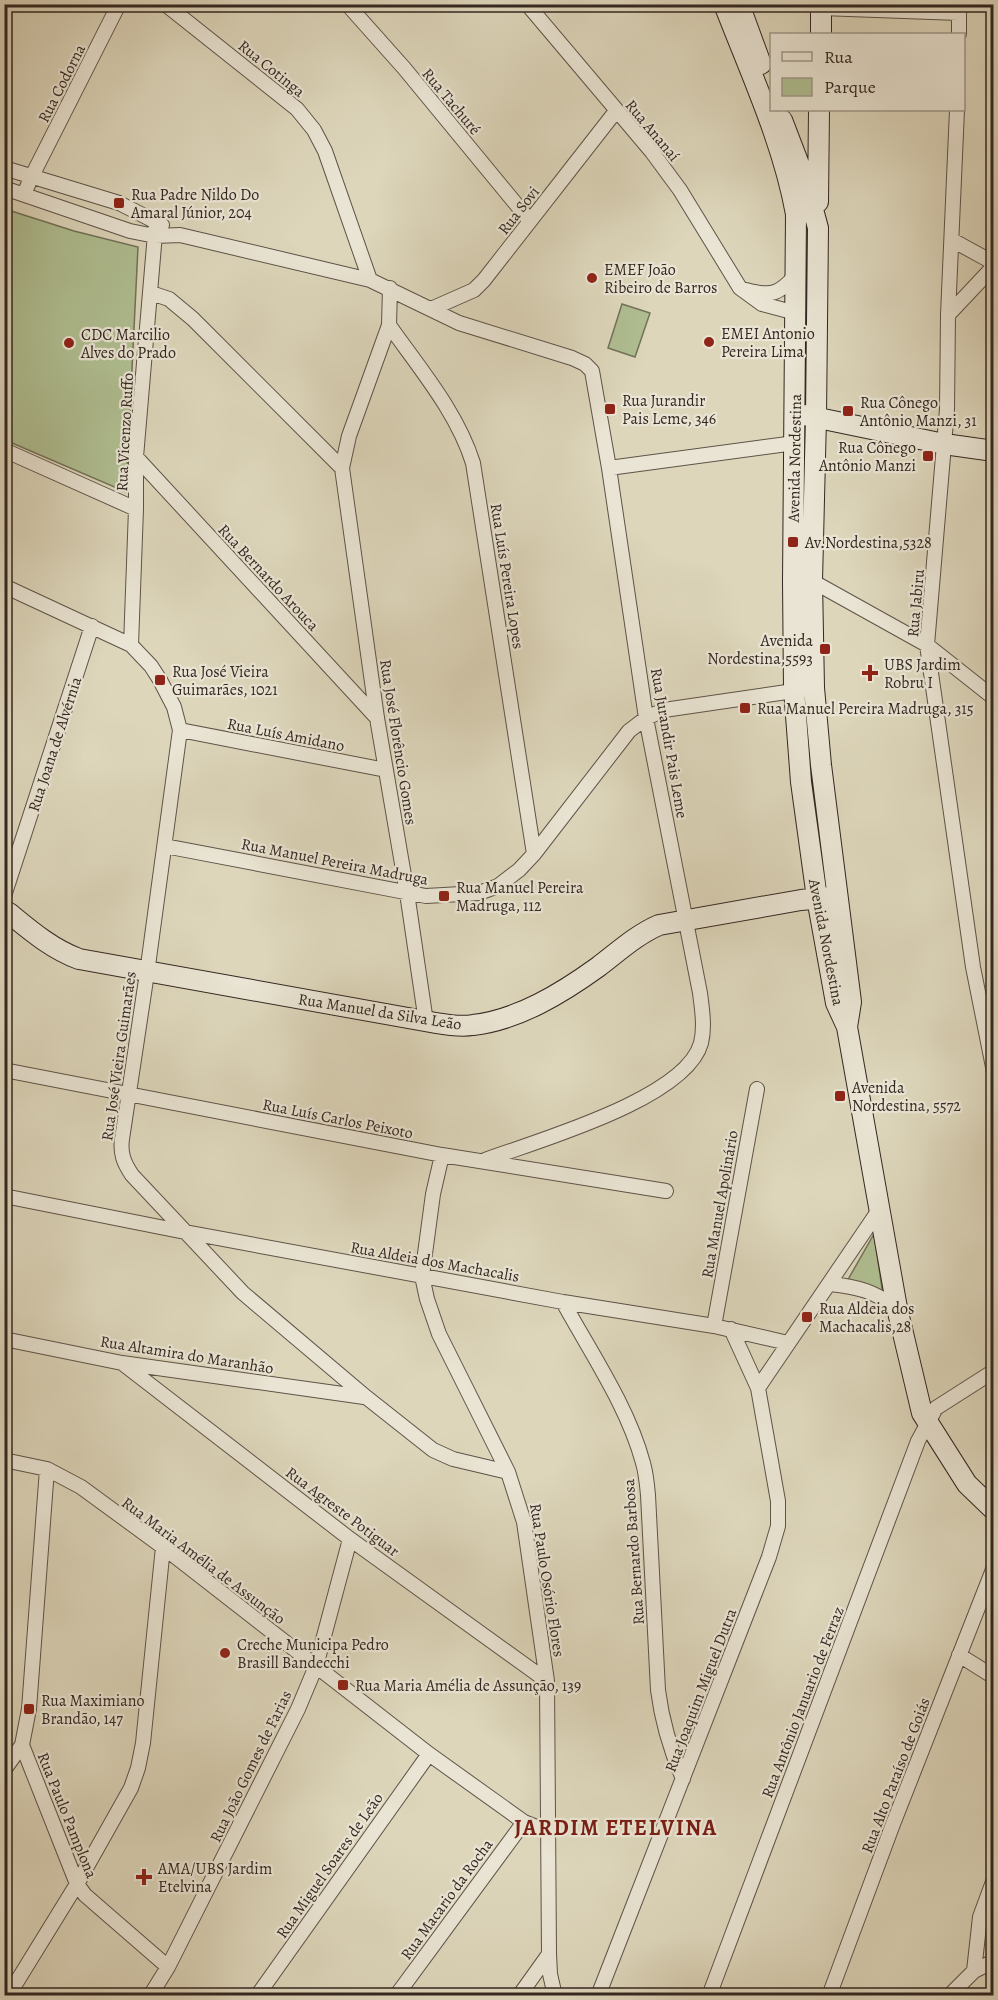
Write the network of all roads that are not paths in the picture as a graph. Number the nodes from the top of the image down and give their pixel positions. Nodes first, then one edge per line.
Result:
1 (119, 4) edge
2 (165, 4) edge
3 (347, 4) edge
4 (527, 4) edge
5 (724, 4) edge
6 (739, 4) edge
7 (821, 6) edge
8 (959, 9) edge
9 (821, 33) edge
10 (959, 33) edge
11 (770, 89) edge
12 (616, 111) junction
13 (778, 111) edge
14 (957, 111) edge
15 (819, 118) edge
16 (785, 147) junction
17 (4, 168) edge
18 (32, 176) junction
19 (4, 188) edge
20 (24, 194) junction
21 (530, 221) junction
22 (818, 228) junction
23 (156, 229) junction
24 (952, 240) junction
25 (993, 264) edge
26 (796, 275) junction
27 (370, 280) junction
28 (390, 288) junction
29 (740, 288) junction
30 (151, 293) junction
31 (431, 309) junction
32 (796, 313) junction
33 (948, 315) junction
34 (389, 325) junction
35 (795, 414) junction
36 (816, 418) junction
37 (795, 443) junction
38 (944, 444) junction
39 (4, 450) edge
40 (993, 451) edge
41 (136, 458) junction
42 (342, 468) junction
43 (609, 468) junction
44 (136, 509) junction
45 (802, 581) junction
46 (4, 586) edge
47 (92, 626) junction
48 (131, 645) junction
49 (927, 645) junction
50 (814, 688) junction
51 (794, 689) junction
52 (993, 698) edge
53 (377, 718) junction
54 (646, 718) junction
55 (180, 730) junction
56 (386, 770) junction
57 (165, 846) junction
58 (534, 854) junction
59 (407, 893) junction
60 (837, 897) junction
61 (817, 898) junction
62 (6, 909) edge
63 (686, 919) junction
64 (147, 973) junction
65 (426, 1022) junction
66 (847, 1027) junction
67 (4, 1071) edge
68 (993, 1072) edge
69 (757, 1089) dead end
70 (129, 1095) junction
71 (442, 1155) junction
72 (484, 1161) junction
73 (666, 1191) dead end
74 (4, 1196) edge
75 (879, 1210) junction
76 (185, 1232) junction
77 (422, 1276) junction
78 (830, 1284) junction
79 (563, 1302) junction
80 (897, 1308) junction
81 (714, 1326) junction
82 (731, 1329) junction
83 (4, 1339) edge
84 (788, 1343) junction
85 (122, 1363) junction
86 (993, 1371) edge
87 (758, 1388) junction
88 (366, 1397) junction
89 (927, 1422) junction
90 (4, 1460) edge
91 (47, 1469) junction
92 (508, 1472) junction
93 (993, 1510) edge
94 (350, 1539) junction
95 (163, 1547) junction
96 (993, 1567) edge
97 (959, 1654) junction
98 (316, 1666) junction
99 (993, 1677) edge
100 (547, 1681) junction
101 (22, 1745) junction
102 (429, 1754) junction
103 (4, 1770) edge
104 (683, 1779) junction
105 (524, 1822) junction
106 (549, 1832) junction
107 (993, 1879) edge
108 (77, 1884) junction
109 (549, 1954) junction
110 (993, 1961) edge
111 (168, 1967) junction
112 (974, 1971) junction
113 (8, 1995) edge
114 (150, 1995) edge
115 (257, 1995) edge
116 (396, 1995) edge
117 (519, 1995) edge
118 (555, 1995) edge
119 (598, 1995) edge
120 (709, 1995) edge
121 (829, 1995) edge
122 (949, 1995) edge

1 - 18 street, Rua Codorna
2 - 27 street, Rua Cotinga
3 - 21 street, Rua Tachuré
4 - 12 street, Rua Ananaí
5 - 16 main road, Avenida Nordestina
6 - 11 main road
7 - 8 street
7 - 9 main road
8 - 10 street
12 - 21 street, Rua Sovi
12 - 29 street, Rua Ananaí
13 - 16 main road, Avenida Nordestina
14 - 24 street, Rua Jabiru
15 - 16 main road
15 - 22 main road
16 - 22 main road, Avenida Nordestina
16 - 26 main road, Avenida Nordestina
17 - 18 street
18 - 20 street, Rua Codorna
18 - 23 street
19 - 20 street
20 - 23 street
21 - 31 street, Rua Sovi
22 - 36 main road, Avenida Nordestina
23 - 27 street, Rua Jurandir Pais Leme
23 - 30 street, Rua Vicenzo Ruffo
24 - 25 street
24 - 33 street, Rua Jabiru
25 - 33 street
26 - 29 street
26 - 32 main road, Avenida Nordestina
27 - 28 street, Rua Jurandir Pais Leme
28 - 31 street, Rua Jurandir Pais Leme
28 - 34 street, Rua José Florêncio Gomes
29 - 32 street, Rua Ananaí
30 - 41 street, Rua Vicenzo Ruffo
30 - 42 street
31 - 43 street, Rua Jurandir Pais Leme
32 - 35 main road, Avenida Nordestina
33 - 38 street, Rua Jabiru
34 - 42 street, Rua José Florêncio Gomes
34 - 58 street, Rua Luís Pereira Lopes
35 - 36 main road
35 - 37 main road, Avenida Nordestina
36 - 38 main road
36 - 45 main road, Avenida Nordestina
37 - 43 street
37 - 45 main road, Avenida Nordestina
38 - 40 main road
38 - 49 street, Rua Jabiru
39 - 44 street
41 - 44 street, Rua Vicenzo Ruffo
41 - 53 street, Rua Bernardo Arouca
42 - 53 street, Rua José Florêncio Gomes
43 - 54 street, Rua Jurandir Pais Leme
44 - 48 street, Rua Vicenzo Ruffo
45 - 49 street
45 - 50 main road, Avenida Nordestina
45 - 51 main road, Avenida Nordestina
46 - 47 street, Rua José Vieira Guimarães
47 - 48 street, Rua José Vieira Guimarães
47 - 62 street, Rua Joana de Alvérnia
48 - 55 street, Rua José Vieira Guimarães
49 - 52 street
49 - 68 street, Rua Jabiru
50 - 51 street, Rua Manuel Pereira Madruga
50 - 60 main road, Avenida Nordestina
51 - 54 street, Rua Manuel Pereira Madruga
51 - 61 main road, Avenida Nordestina
53 - 56 street, Rua José Florêncio Gomes
54 - 58 street, Rua Manuel Pereira Madruga
54 - 63 street, Rua Jurandir Pais Leme
55 - 56 street, Rua Luís Amidano
55 - 57 street, Rua José Vieira Guimarães
56 - 59 street, Rua José Florêncio Gomes
57 - 59 street, Rua Manuel Pereira Madruga
57 - 64 street, Rua José Vieira Guimarães
58 - 59 street, Rua Manuel Pereira Madruga
59 - 65 street, Rua José Florêncio Gomes
60 - 61 main road, Rua Manuel da Silva Leão
60 - 66 main road, Avenida Nordestina
61 - 63 main road, Rua Manuel da Silva Leão
61 - 66 main road, Avenida Nordestina
62 - 64 main road, Rua Manuel da Silva Leão
63 - 65 main road, Rua Manuel da Silva Leão
63 - 72 street, Rua Jurandir Pais Leme
64 - 65 main road, Rua Manuel da Silva Leão
64 - 70 street, Rua José Vieira Guimarães
66 - 75 main road, Avenida Nordestina
67 - 70 street, Rua Luís Carlos Peixoto
69 - 81 street, Rua Manuel Apolinário
70 - 71 street, Rua Luís Carlos Peixoto
70 - 76 street, Rua José Vieira Guimarães
71 - 72 street, Rua Luís Carlos Peixoto
71 - 77 street, Rua Paulo Osório Flores
72 - 73 street, Rua Luís Carlos Peixoto
74 - 76 street, Rua Aldeia dos Machacalis
75 - 78 street
75 - 80 main road, Avenida Nordestina
76 - 77 street, Rua Aldeia dos Machacalis
76 - 88 street, Rua José Vieira Guimarães
77 - 79 street, Rua Aldeia dos Machacalis
77 - 92 street, Rua Paulo Osório Flores
78 - 80 street
78 - 84 street
79 - 81 street, Rua Aldeia dos Machacalis
79 - 104 street, Rua Bernardo Barbosa
80 - 89 main road, Avenida Nordestina
81 - 82 street, Rua Aldeia dos Machacalis
82 - 84 street, Rua Aldeia dos Machacalis
82 - 87 street, Rua Joaquim Miguel Dutra
83 - 85 street, Rua Altamira do Maranhão
84 - 87 street
85 - 88 street, Rua Altamira do Maranhão
85 - 94 street, Rua Agreste Potiguar
86 - 89 street, Rua Antônio Januario de Ferraz
87 - 104 street, Rua Joaquim Miguel Dutra
88 - 92 street, Rua José Vieira Guimarães
89 - 93 main road, Avenida Nordestina
89 - 120 street, Rua Antônio Januario de Ferraz
90 - 91 street, Rua Maria Amélia de Assunção
91 - 95 street, Rua Maria Amélia de Assunção
91 - 101 street
92 - 100 street, Rua Paulo Osório Flores
94 - 98 street, Rua João Gomes de Farias
94 - 100 street, Rua Agreste Potiguar
95 - 98 street, Rua Maria Amélia de Assunção
95 - 108 street
96 - 97 street, Rua Alto Paraíso de Goiás
97 - 99 street
97 - 121 street, Rua Alto Paraíso de Goiás
98 - 102 street, Rua Maria Amélia de Assunção
98 - 111 street, Rua João Gomes de Farias
100 - 106 street, Rua Paulo Osório Flores
101 - 103 street
101 - 108 street, Rua Paulo Pamplona
102 - 105 street, Rua Maria Amélia de Assunção
102 - 115 street, Rua Miguel Soares de Leão
104 - 119 street, Rua Joaquim Miguel Dutra
105 - 106 street, Rua Maria Amélia de Assunção
105 - 116 street, Rua Macario da Rocha
106 - 109 street, Rua Paulo Osório Flores
107 - 112 street
108 - 111 street, Rua Paulo Pamplona
108 - 113 street
109 - 117 street
109 - 118 street, Rua Paulo Osório Flores
110 - 112 street
111 - 114 street, Rua João Gomes de Farias
112 - 122 street

